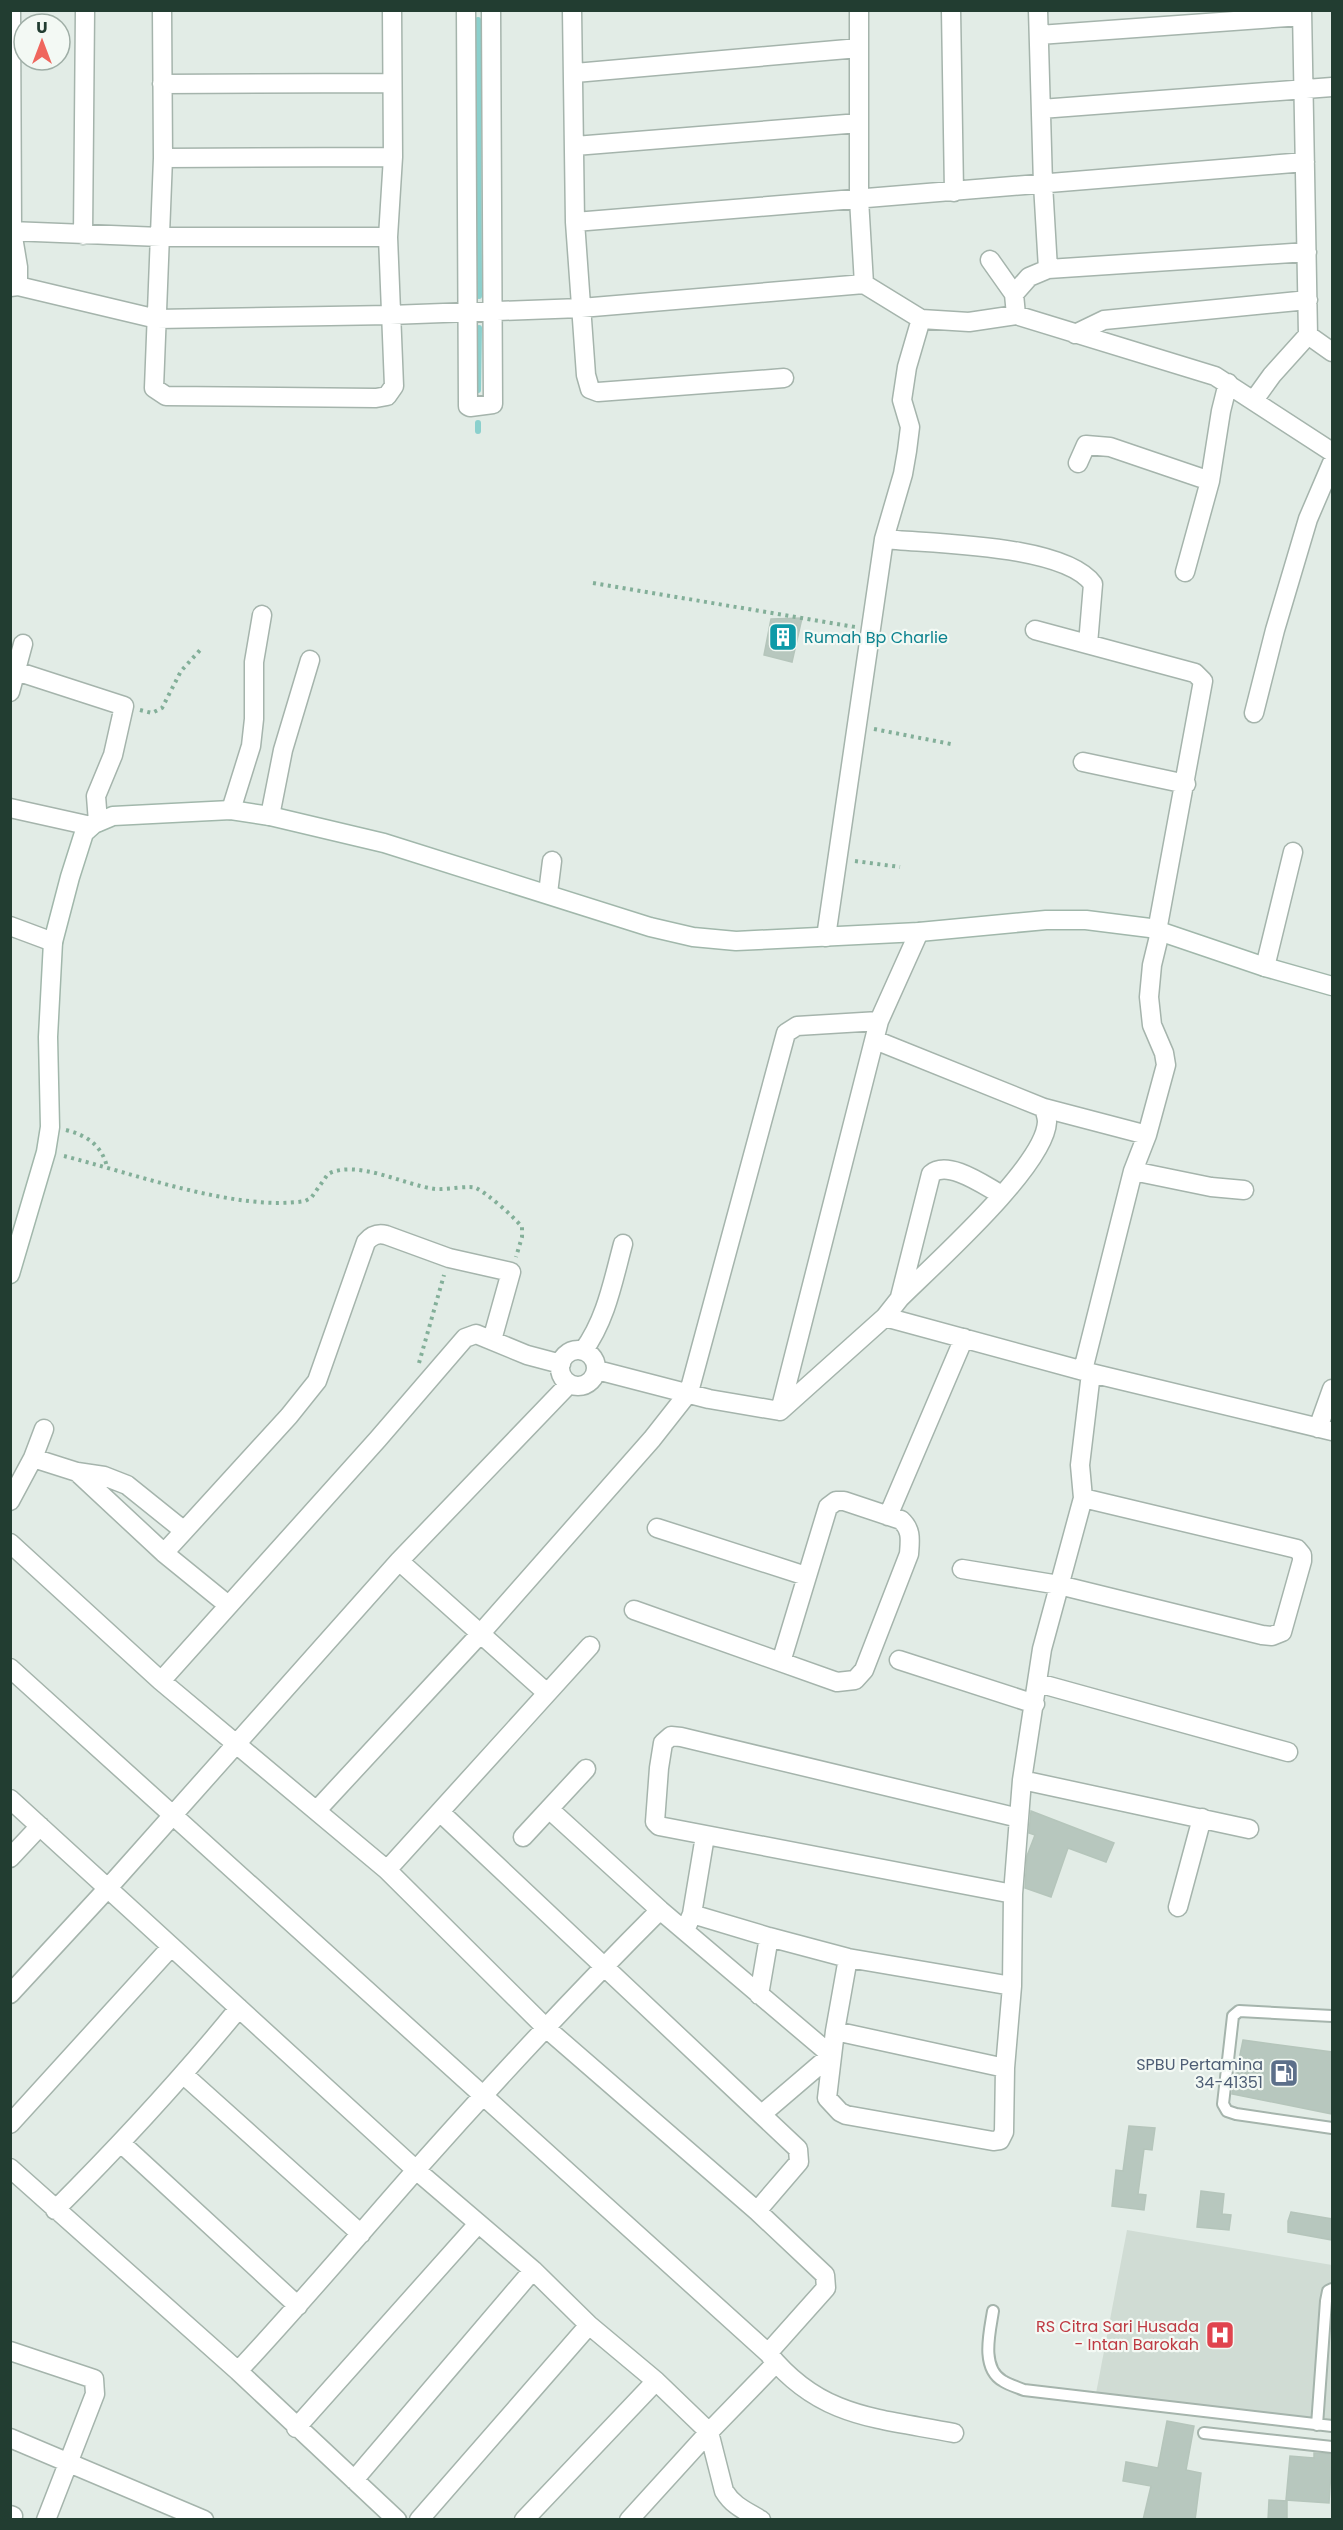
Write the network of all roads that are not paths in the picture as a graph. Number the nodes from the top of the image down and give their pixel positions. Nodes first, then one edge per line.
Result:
1 (11, 10) edge
2 (85, 10) edge
3 (162, 10) edge
4 (392, 10) edge
5 (466, 10) edge
6 (491, 10) edge
7 (572, 10) edge
8 (860, 10) edge
9 (951, 10) edge
10 (1038, 10) edge
11 (1302, 13) edge
12 (1039, 35) junction
13 (859, 48) junction
14 (575, 73) junction
15 (11, 82) edge
16 (392, 82) junction
17 (162, 84) junction
18 (1332, 87) edge
19 (1304, 89) junction
20 (1041, 109) junction
21 (859, 123) junction
22 (575, 146) junction
23 (11, 156) edge
24 (393, 157) junction
25 (163, 158) junction
26 (1305, 162) junction
27 (1042, 184) junction
28 (954, 192) junction
29 (859, 199) junction
30 (575, 222) junction
31 (11, 231) edge
32 (83, 235) junction
33 (161, 237) junction
34 (388, 237) junction
35 (1307, 252) junction
36 (990, 260) dead end
37 (1048, 269) junction
38 (864, 284) junction
39 (14, 287) edge
40 (1014, 294) junction
41 (1308, 300) junction
42 (581, 308) junction
43 (494, 311) junction
44 (467, 312) junction
45 (390, 315) junction
46 (1016, 315) junction
47 (157, 319) junction
48 (921, 319) junction
49 (1075, 334) junction
50 (1308, 335) junction
51 (1332, 352) edge
52 (784, 378) dead end
53 (1228, 382) junction
54 (1254, 400) junction
55 (1332, 452) edge
56 (1078, 463) dead end
57 (1332, 464) edge
58 (1210, 481) junction
59 (884, 539) junction
60 (1185, 572) dead end
61 (262, 615) dead end
62 (1035, 630) dead end
63 (23, 644) dead end
64 (1088, 644) junction
65 (310, 660) dead end
66 (12, 684) edge
67 (1254, 713) dead end
68 (1083, 762) dead end
69 (1186, 784) junction
70 (10, 808) edge
71 (231, 810) junction
72 (270, 816) junction
73 (94, 824) junction
74 (1293, 852) dead end
75 (552, 861) dead end
76 (548, 893) junction
77 (10, 926) edge
78 (1159, 931) junction
79 (919, 932) junction
80 (826, 937) junction
81 (53, 942) junction
82 (1265, 967) junction
83 (1332, 986) edge
84 (879, 1021) junction
85 (875, 1040) junction
86 (1044, 1108) junction
87 (1147, 1135) junction
88 (1133, 1171) junction
89 (1244, 1190) dead end
90 (1002, 1195) junction
91 (622, 1244) dead end
92 (10, 1274) edge
93 (900, 1298) junction
94 (885, 1317) junction
95 (964, 1338) junction
96 (492, 1340) junction
97 (583, 1351) junction
98 (561, 1364) junction
99 (597, 1370) junction
100 (1087, 1371) junction
101 (569, 1384) junction
102 (1332, 1389) edge
103 (689, 1392) junction
104 (780, 1410) junction
105 (44, 1429) dead end
106 (1325, 1430) edge
107 (33, 1458) junction
108 (77, 1472) junction
109 (1083, 1498) junction
110 (10, 1501) edge
111 (888, 1516) junction
112 (657, 1528) dead end
113 (183, 1530) junction
114 (10, 1543) edge
115 (164, 1553) junction
116 (399, 1561) junction
117 (962, 1569) dead end
118 (806, 1576) junction
119 (1059, 1586) junction
120 (228, 1605) junction
121 (634, 1610) dead end
122 (481, 1633) junction
123 (590, 1646) dead end
124 (899, 1660) dead end
125 (782, 1662) junction
126 (10, 1668) edge
127 (161, 1681) junction
128 (1038, 1683) junction
129 (547, 1693) junction
130 (1035, 1704) junction
131 (236, 1742) junction
132 (1288, 1752) dead end
133 (586, 1769) dead end
134 (1022, 1780) junction
135 (10, 1799) edge
136 (549, 1809) junction
137 (317, 1810) junction
138 (173, 1813) junction
139 (441, 1813) junction
140 (1019, 1818) junction
141 (1202, 1818) junction
142 (40, 1826) junction
143 (1249, 1829) dead end
144 (705, 1836) junction
145 (523, 1837) dead end
146 (10, 1858) edge
147 (387, 1870) junction
148 (108, 1888) junction
149 (1013, 1894) junction
150 (1179, 1907) dead end
151 (660, 1910) junction
152 (688, 1923) junction
153 (769, 1937) junction
154 (171, 1947) junction
155 (848, 1958) junction
156 (603, 1967) junction
157 (1012, 1986) junction
158 (10, 1994) edge
159 (759, 1995) junction
160 (239, 2008) junction
161 (1332, 2016) edge
162 (546, 2028) junction
163 (835, 2031) junction
164 (831, 2055) junction
165 (1005, 2068) junction
166 (184, 2076) junction
167 (483, 2097) junction
168 (762, 2114) junction
169 (10, 2124) edge
170 (1332, 2128) edge
171 (122, 2144) junction
172 (10, 2168) edge
173 (416, 2170) junction
174 (55, 2210) junction
175 (757, 2211) junction
176 (477, 2224) junction
177 (361, 2234) junction
178 (532, 2270) junction
179 (1332, 2289) edge
180 (298, 2306) junction
181 (993, 2310) dead end
182 (589, 2325) junction
183 (10, 2350) edge
184 (772, 2358) junction
185 (238, 2371) junction
186 (656, 2381) junction
187 (1317, 2425) junction
188 (1332, 2426) edge
189 (296, 2428) junction
190 (709, 2432) junction
191 (954, 2433) dead end
192 (1204, 2433) dead end
193 (10, 2438) edge
194 (1332, 2447) edge
195 (67, 2461) junction
196 (354, 2480) junction
197 (46, 2520) edge
198 (204, 2520) edge
199 (397, 2520) edge
200 (419, 2520) edge
201 (524, 2520) edge
202 (629, 2520) edge
203 (761, 2520) edge

1 - 15 street
2 - 32 street
3 - 17 street
4 - 16 street
5 - 44 street
6 - 43 street
7 - 14 street
8 - 13 street
9 - 28 street
10 - 12 street
11 - 12 street
11 - 19 street
12 - 20 street
13 - 14 street
13 - 21 street
14 - 22 street
15 - 23 street
16 - 17 street
16 - 24 street
17 - 25 street
18 - 19 street
19 - 20 street
19 - 26 street
20 - 27 street
21 - 22 street
21 - 29 street
22 - 30 street
23 - 31 street
24 - 25 street
24 - 34 street
25 - 33 street
26 - 27 street
26 - 35 street
27 - 28 street
27 - 37 street
28 - 29 street
29 - 30 street
29 - 38 street
30 - 42 street
31 - 32 street
31 - 39 street
32 - 33 street
33 - 34 street
33 - 47 street
34 - 45 street
35 - 37 street
35 - 41 street
36 - 40 street
37 - 40 street
38 - 42 street
38 - 48 street
39 - 47 street
40 - 46 street
41 - 49 street
41 - 50 street
42 - 43 street
42 - 52 street
43 - 44 street
43 - 44 street
44 - 45 street
45 - 47 street
45 - 47 street
46 - 48 street
46 - 49 street
48 - 59 street
49 - 53 street
50 - 51 street
50 - 54 street
53 - 54 street
53 - 58 street
54 - 55 street
56 - 58 street
57 - 67 street
58 - 60 street
59 - 64 street
59 - 80 street
61 - 71 street
62 - 64 street
63 - 66 street
64 - 69 street
65 - 72 street
66 - 73 street
68 - 69 street
69 - 78 street
70 - 73 street
71 - 72 street
71 - 73 street
72 - 76 street
73 - 81 street
74 - 82 street
75 - 76 street
76 - 80 street
77 - 81 street
78 - 79 street
78 - 82 street
78 - 87 street
79 - 80 street
79 - 84 street
81 - 92 street
82 - 83 street
84 - 85 street
84 - 103 street
85 - 86 street
85 - 104 street
86 - 87 street
86 - 90 street
87 - 88 street
88 - 89 street
88 - 100 street
90 - 93 street
90 - 93 street
91 - 97 street
93 - 94 street
94 - 95 street
94 - 104 street
95 - 100 street
95 - 111 street
96 - 98 street
96 - 113 street
96 - 120 street
97 - 98 street
97 - 99 street
98 - 101 street
99 - 101 street
99 - 103 street
100 - 106 street
100 - 109 street
101 - 116 street
102 - 106 street
103 - 104 street
103 - 122 street
105 - 107 street
107 - 108 street
107 - 110 street
108 - 113 street
108 - 115 street
109 - 119 street
109 - 119 street
111 - 118 street
111 - 125 street
112 - 118 street
113 - 115 street
114 - 127 street
115 - 120 street
116 - 122 street
116 - 131 street
117 - 119 street
118 - 125 street
119 - 128 street
120 - 127 street
121 - 125 street
122 - 129 street
122 - 137 street
123 - 129 street
124 - 130 street
126 - 138 street
127 - 131 street
128 - 130 street
128 - 132 street
129 - 139 street
130 - 134 street
131 - 137 street
131 - 138 street
133 - 136 street
134 - 140 street
134 - 141 street
135 - 142 street
136 - 145 street
136 - 151 street
137 - 147 street
138 - 148 street
138 - 167 street
139 - 147 street
139 - 156 street
140 - 144 street
140 - 149 street
141 - 143 street
141 - 150 street
142 - 146 street
142 - 148 street
144 - 149 street
144 - 152 street
147 - 162 street
148 - 154 street
148 - 158 street
149 - 157 street
151 - 152 street
151 - 156 street
152 - 153 street
152 - 159 street
153 - 155 street
153 - 159 street
154 - 160 street
154 - 169 street
155 - 157 street
155 - 163 street
156 - 162 street
156 - 168 street
157 - 165 street
159 - 164 street
160 - 166 street
160 - 173 street
161 - 170 lane
162 - 167 street
162 - 175 street
163 - 164 street
163 - 165 street
164 - 165 street
164 - 168 street
166 - 171 street
166 - 177 street
167 - 173 street
167 - 184 street
168 - 175 street
171 - 174 street
171 - 180 street
172 - 174 street
173 - 176 street
173 - 177 street
174 - 185 street
175 - 184 street
176 - 178 street
176 - 189 street
177 - 180 street
178 - 182 street
178 - 196 street
179 - 187 lane
180 - 185 street
181 - 187 lane
182 - 186 street
182 - 200 street
183 - 195 street
184 - 190 street
184 - 191 street
185 - 189 street
186 - 190 street
186 - 201 street
187 - 188 lane
189 - 196 street
190 - 202 street
190 - 203 street
192 - 194 lane
193 - 195 street
195 - 197 street
195 - 198 street
196 - 199 street

